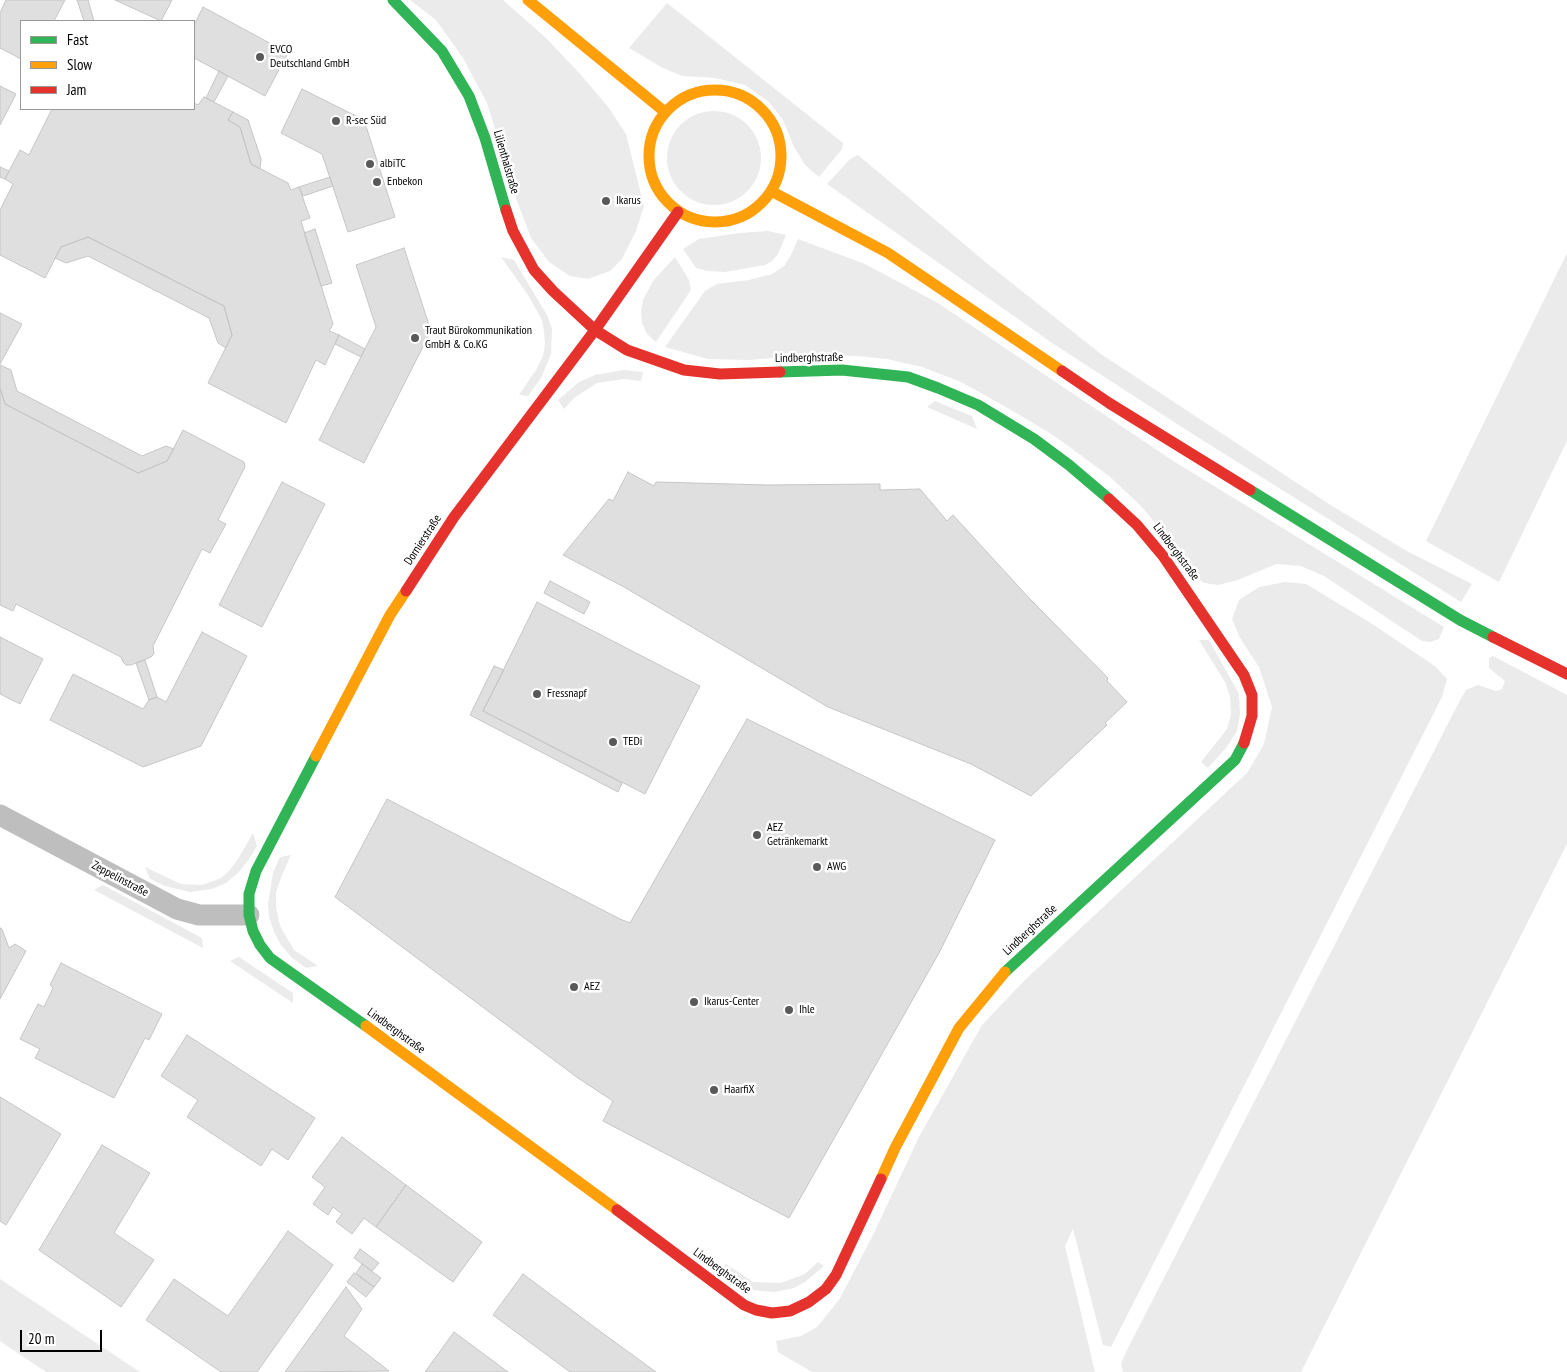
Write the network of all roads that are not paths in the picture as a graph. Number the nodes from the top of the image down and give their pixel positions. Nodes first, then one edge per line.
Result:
1 (393, 0) edge
2 (528, 0) edge
3 (665, 112) junction
4 (771, 191) junction
5 (678, 212) junction
6 (595, 330) junction
7 (1567, 674) edge
8 (0, 815) edge
9 (249, 915) junction

1 - 6 street, Lilienthalstraße
2 - 3 street
3 - 4 street
3 - 5 street
4 - 5 street
4 - 7 street
5 - 6 street, Dornierstraße
6 - 9 street, Dornierstraße
6 - 9 street, Lindberghstraße
8 - 9 street, Zeppelinstraße

